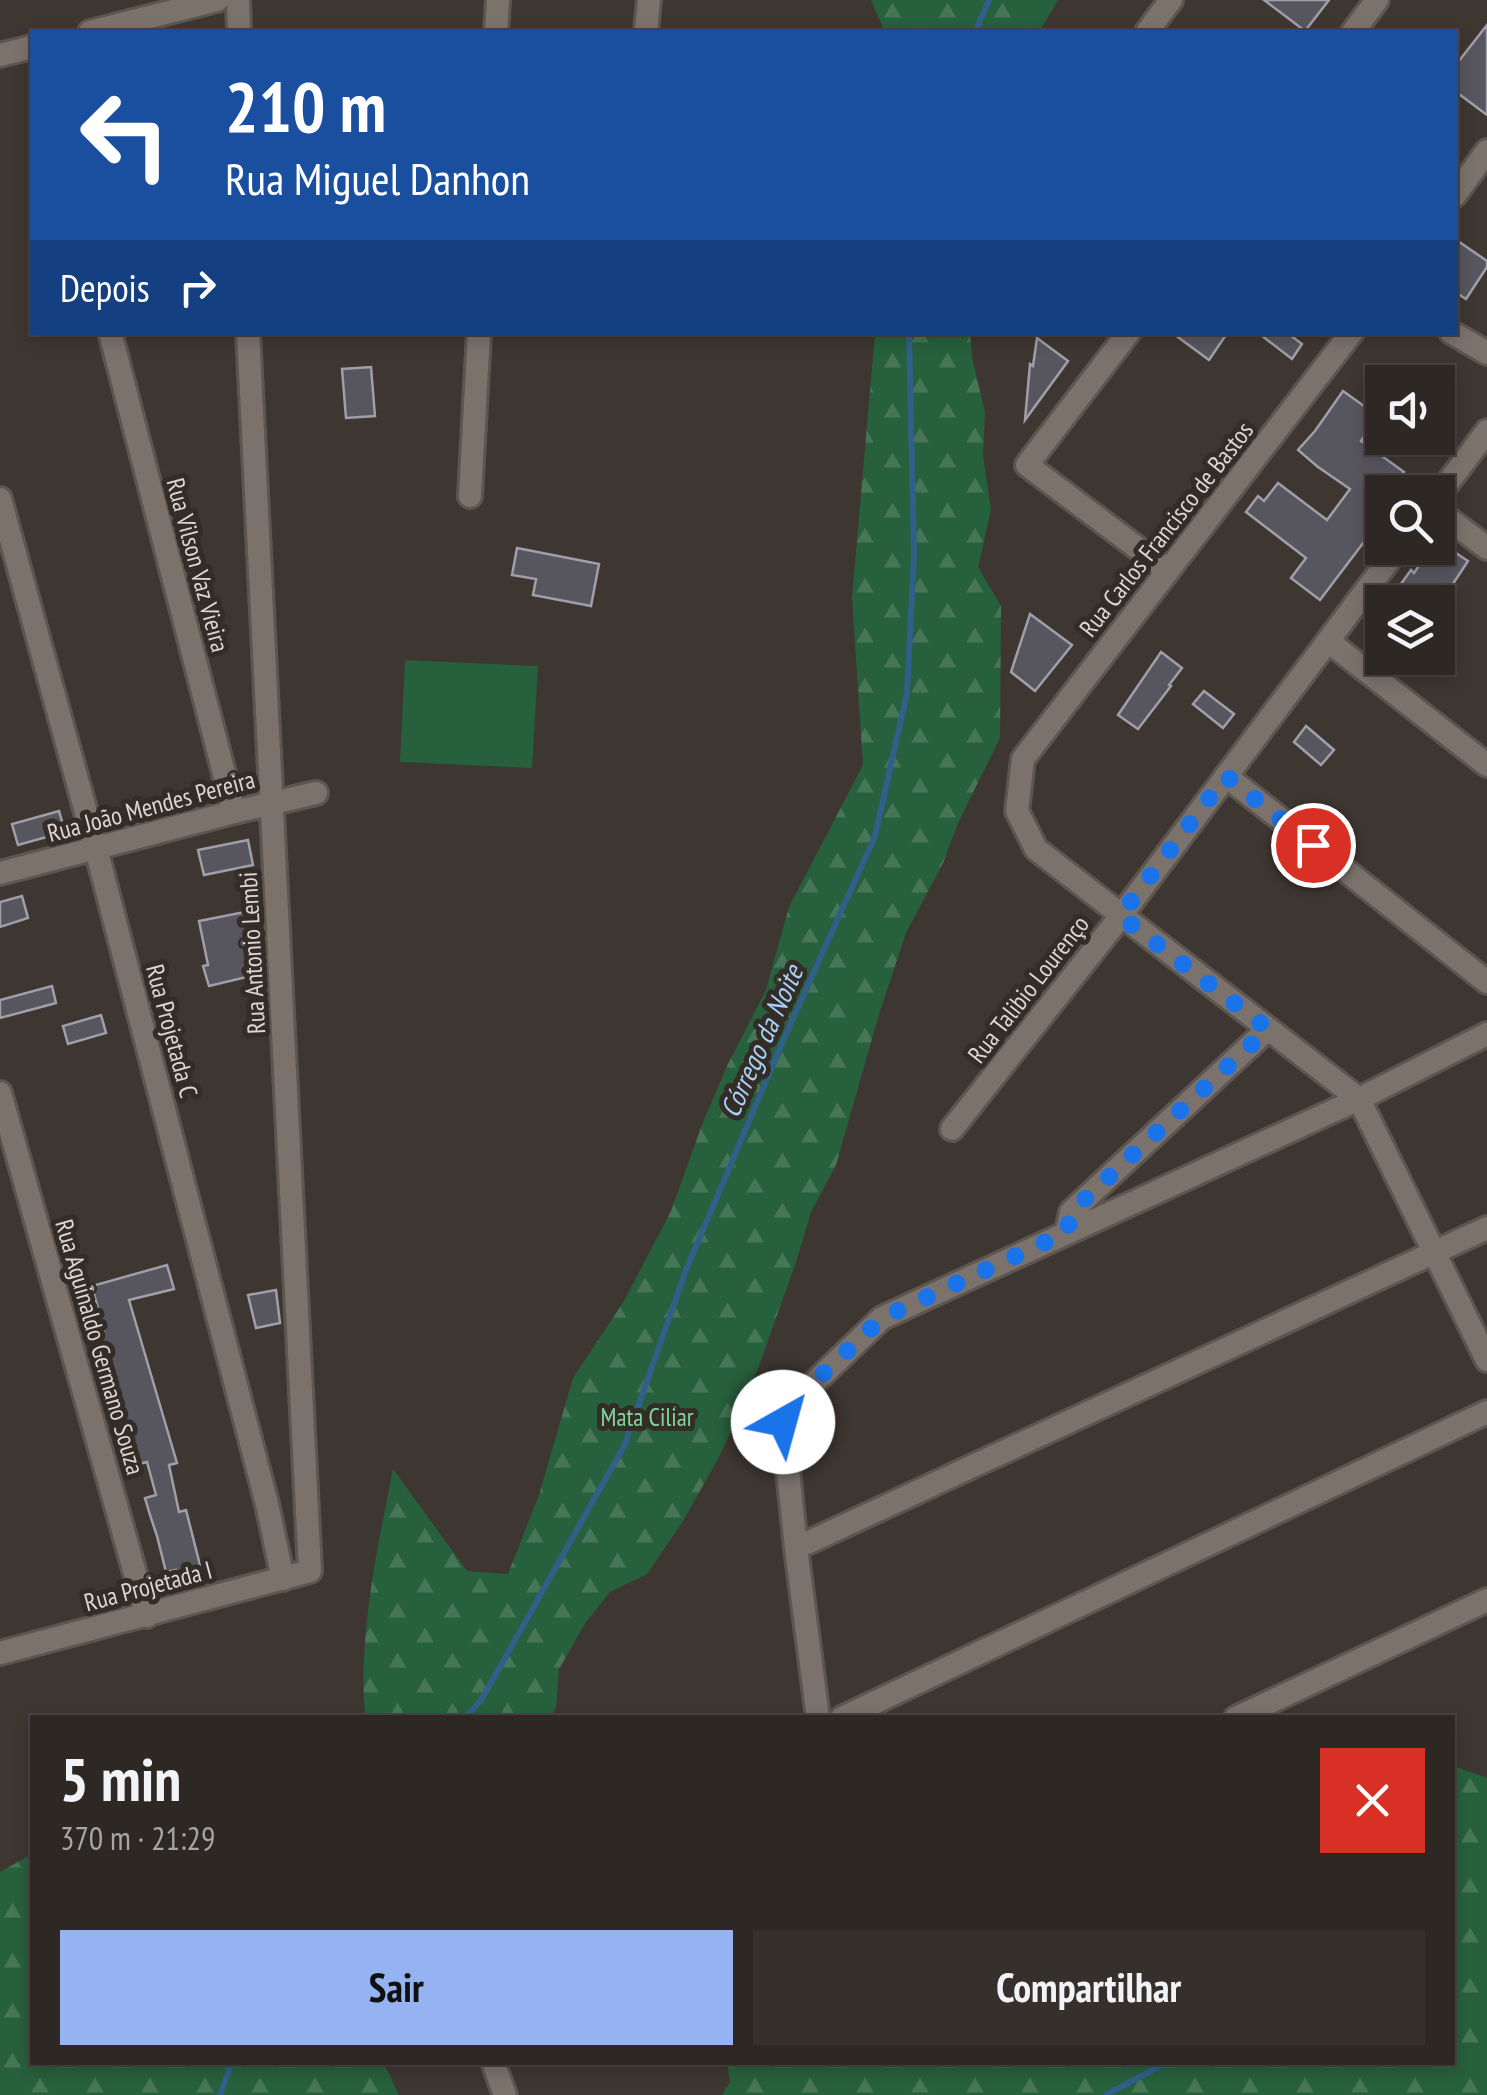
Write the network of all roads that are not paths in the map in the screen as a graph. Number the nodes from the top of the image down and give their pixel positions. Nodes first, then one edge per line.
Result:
1 (218, 0) edge
2 (238, 0) edge
3 (498, 0) edge
4 (649, 0) edge
5 (1171, 0) edge
6 (1377, 0) edge
7 (98, 30) edge
8 (238, 30) edge
9 (496, 30) edge
10 (646, 30) edge
11 (1148, 30) edge
12 (1354, 30) edge
13 (30, 48) edge
14 (0, 55) edge
15 (1487, 152) edge
16 (1458, 191) edge
17 (111, 335) edge
18 (248, 335) edge
19 (480, 335) edge
20 (1127, 335) edge
21 (1350, 335) edge
22 (1457, 335) edge
23 (1487, 353) edge
24 (1487, 431) edge
25 (1454, 475) edge
26 (470, 496) dead end
27 (0, 499) edge
28 (1455, 524) edge
29 (1487, 548) edge
30 (1385, 565) edge
31 (1168, 571) junction
32 (1328, 641) junction
33 (1487, 765) edge
34 (1226, 776) junction
35 (316, 793) dead end
36 (272, 803) junction
37 (234, 812) junction
38 (96, 849) junction
39 (0, 873) edge
40 (1120, 916) junction
41 (1487, 982) edge
42 (1268, 1029) junction
43 (1487, 1034) edge
44 (0, 1094) edge
45 (1358, 1099) junction
46 (952, 1129) dead end
47 (1487, 1228) edge
48 (1067, 1232) junction
49 (1434, 1252) junction
50 (1487, 1360) edge
51 (1487, 1412) edge
52 (306, 1496) junction
53 (268, 1504) junction
54 (796, 1548) junction
55 (310, 1571) joint
56 (283, 1579) junction
57 (1487, 1600) edge
58 (147, 1616) junction
59 (0, 1653) edge
60 (818, 1715) edge
61 (848, 1715) edge
62 (1242, 1715) edge
63 (499, 2065) edge
64 (506, 2095) edge

1 - 7 street
2 - 8 street
3 - 9 street
4 - 10 street
5 - 11 street
6 - 12 street
13 - 14 street
15 - 16 street
17 - 37 street, Rua Vilson Vaz Vieira
18 - 36 street, Rua Antonio Lembi
19 - 26 street
20 - 31 street
21 - 31 street, Rua Carlos Francisco de Bastos
22 - 23 street
24 - 25 street
27 - 38 street, Rua Projetada C
28 - 29 street
30 - 32 street, Rua Talibio Lourenço
31 - 40 street, Rua Carlos Francisco de Bastos
32 - 33 street
32 - 34 street, Rua Talibio Lourenço
34 - 40 street, Rua Talibio Lourenço
34 - 41 street
35 - 36 street, Rua João Mendes Pereira
36 - 37 street, Rua João Mendes Pereira
36 - 52 street, Rua Antonio Lembi
37 - 38 street, Rua João Mendes Pereira
38 - 39 street, Rua João Mendes Pereira
38 - 53 street, Rua Projetada C
40 - 42 street
40 - 46 street, Rua Talibio Lourenço
42 - 45 street
42 - 48 street
43 - 45 street
44 - 58 street, Rua Aguinaldo Germano Souza
45 - 48 street
45 - 49 street
47 - 49 street
48 - 54 street
49 - 50 street
49 - 54 street
51 - 61 street
52 - 53 street
52 - 55 street, Rua Antonio Lembi
53 - 56 street, Rua Projetada C
54 - 60 street
55 - 56 street, Rua Projetada I
56 - 58 street, Rua Projetada I
57 - 62 street
58 - 59 street, Rua Projetada I
63 - 64 street

